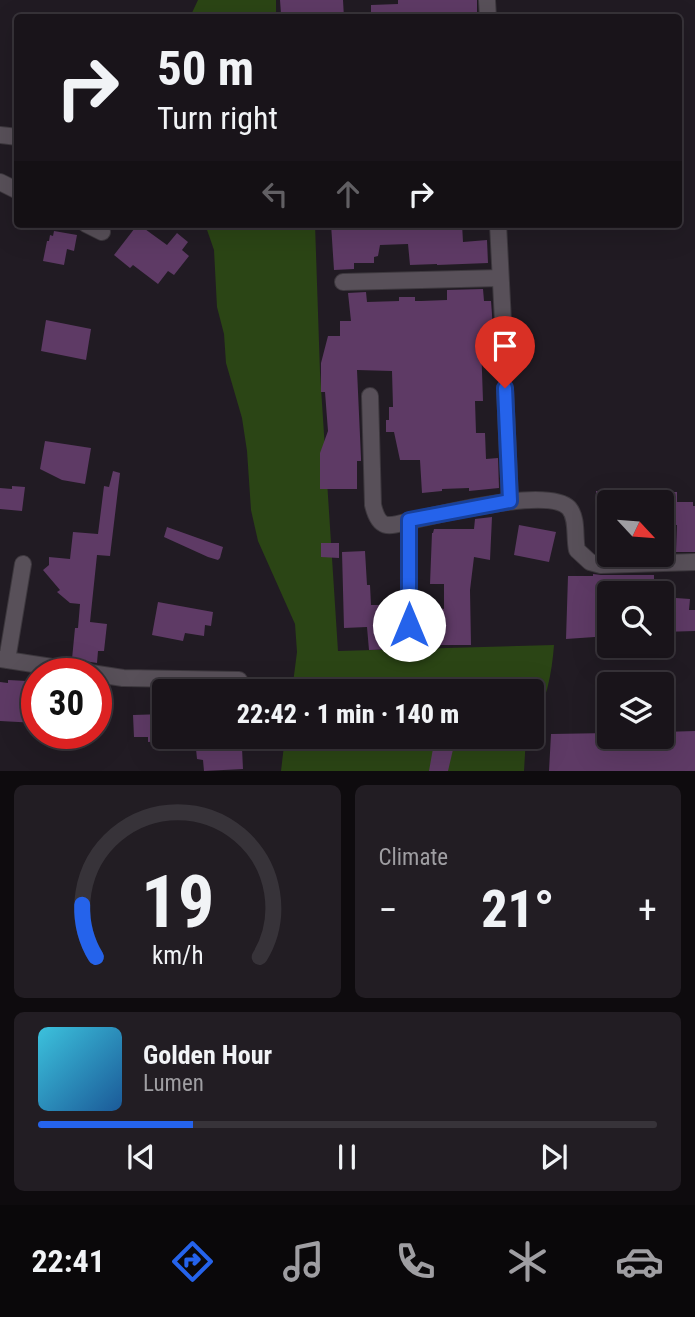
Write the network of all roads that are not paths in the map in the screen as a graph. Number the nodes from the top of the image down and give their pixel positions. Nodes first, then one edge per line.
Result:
1 (94, 228) edge
2 (498, 228) edge
3 (102, 232) dead end
4 (500, 278) junction
5 (343, 282) dead end
6 (505, 361) dead end
7 (505, 388) dead end
8 (370, 396) dead end
9 (510, 501) junction
10 (409, 520) junction
11 (695, 562) edge
12 (23, 564) dead end
13 (409, 625) dead end
14 (3, 660) edge
15 (181, 679) edge

1 - 3 street
2 - 4 street
4 - 5 street
4 - 6 street
7 - 9 street
8 - 10 street
9 - 10 street
9 - 11 street
10 - 13 street
12 - 14 street
14 - 15 street

